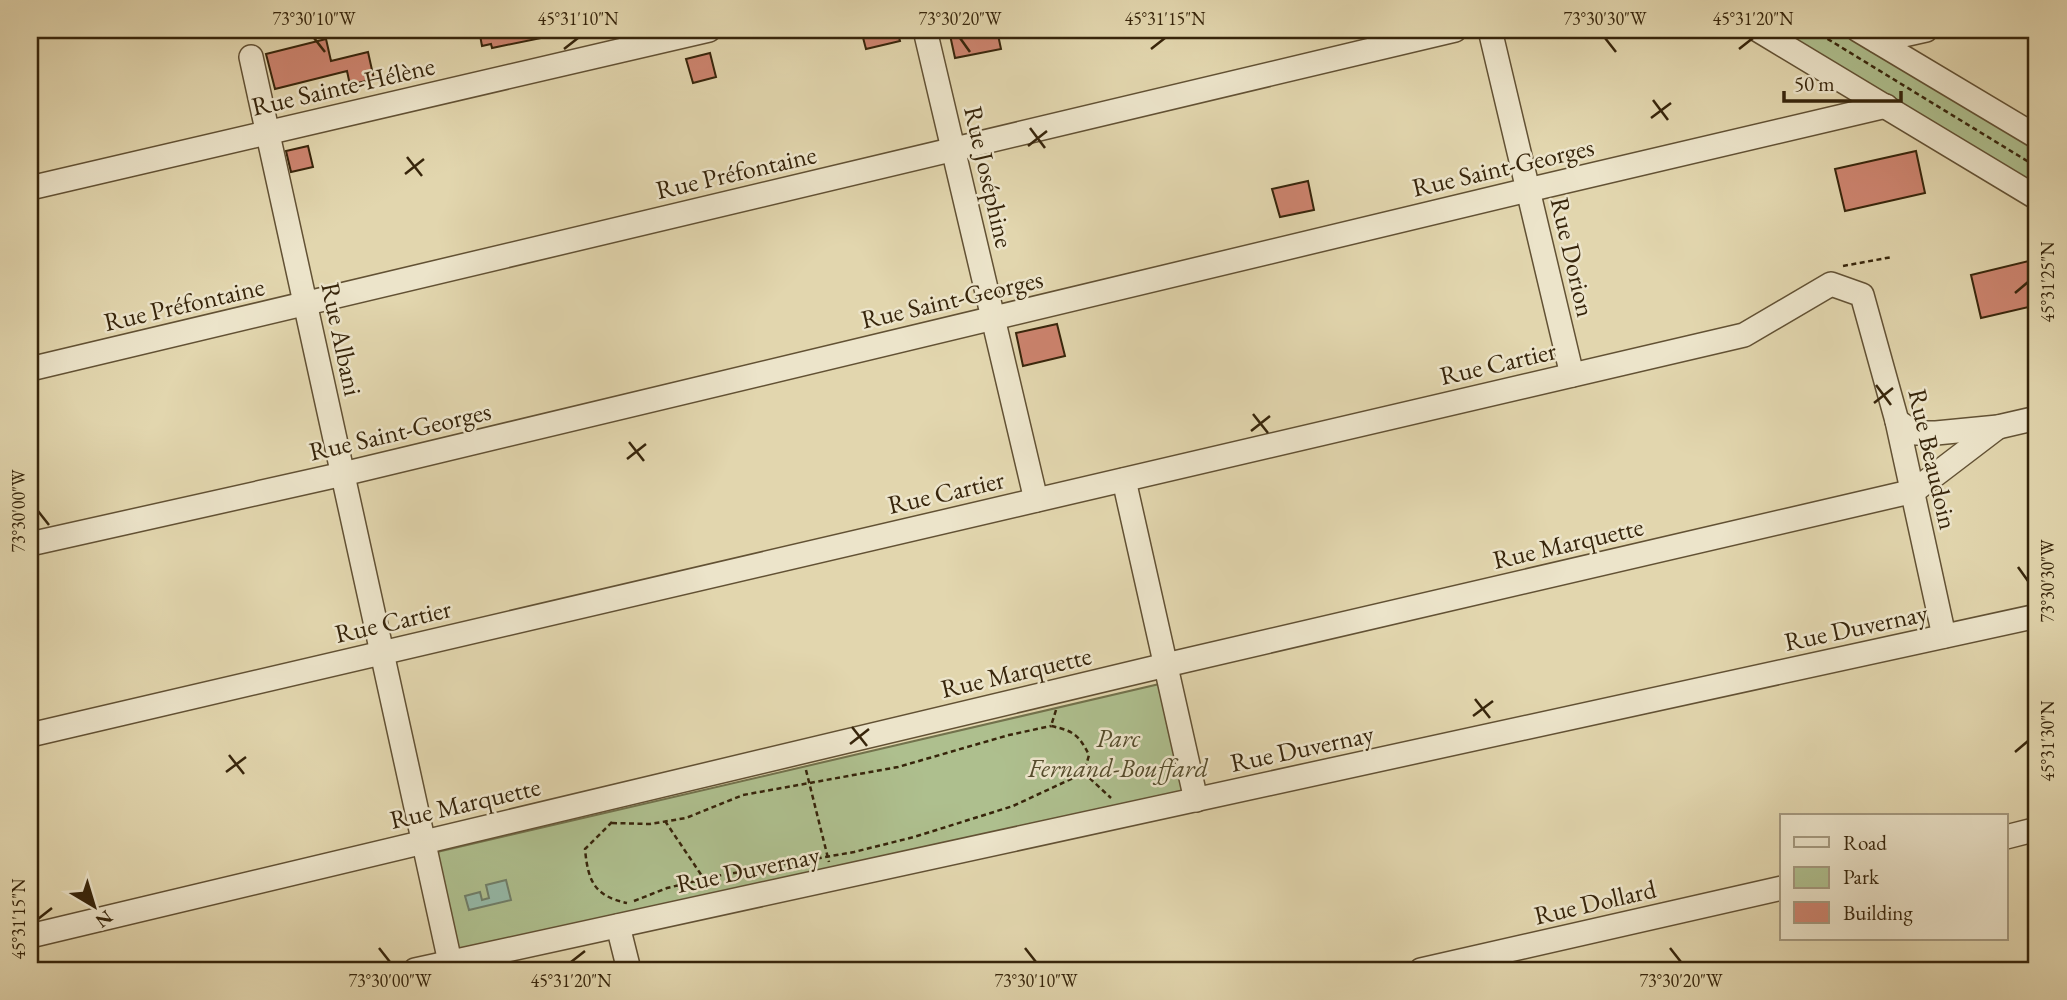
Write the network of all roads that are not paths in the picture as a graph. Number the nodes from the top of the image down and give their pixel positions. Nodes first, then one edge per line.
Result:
1 (709, 30) edge
2 (925, 30) edge
3 (1455, 30) edge
4 (1490, 30) edge
5 (1758, 30) edge
6 (1926, 30) edge
7 (1868, 36) edge
8 (251, 57) dead end
9 (1886, 106) junction
10 (267, 133) junction
11 (2037, 137) edge
12 (953, 149) junction
13 (30, 188) edge
14 (1528, 190) junction
15 (2037, 198) edge
16 (1830, 284) joint
17 (305, 304) junction
18 (993, 318) junction
19 (30, 369) edge
20 (1572, 375) junction
21 (2037, 418) edge
22 (1897, 421) junction
23 (1998, 427) junction
24 (343, 474) junction
25 (1124, 480) junction
26 (1913, 491) junction
27 (1036, 500) junction
28 (30, 544) edge
29 (2037, 616) edge
30 (1944, 636) junction
31 (382, 652) junction
32 (1166, 665) junction
33 (30, 735) edge
34 (1196, 800) junction
35 (2037, 829) edge
36 (2008, 836) edge
37 (424, 841) junction
38 (1780, 888) edge
39 (618, 926) junction
40 (30, 936) edge
41 (450, 962) junction
42 (415, 970) edge
43 (629, 970) edge
44 (1421, 970) edge

1 - 10 street, Rue Sainte-Hélène
2 - 12 street, Rue Joséphine
3 - 12 street, Rue Préfontaine
4 - 14 street, Rue Dorion
5 - 9 street
6 - 7 street
7 - 11 street
8 - 10 street, Rue Albani
9 - 14 street, Rue Saint-Georges
9 - 15 street
10 - 13 street, Rue Sainte-Hélène
10 - 17 street, Rue Albani
12 - 17 street, Rue Préfontaine
12 - 18 street, Rue Joséphine
14 - 18 street, Rue Saint-Georges
14 - 20 street, Rue Dorion
16 - 20 street, Rue Cartier
16 - 22 street, Rue Beaudoin
17 - 19 street, Rue Préfontaine
17 - 24 street, Rue Albani
18 - 24 street, Rue Saint-Georges
18 - 27 street, Rue Joséphine
20 - 25 street, Rue Cartier
21 - 23 street, Rue Marquette
22 - 23 street, Rue Marquette
22 - 26 street, Rue Beaudoin
23 - 26 street, Rue Marquette
24 - 28 street, Rue Saint-Georges
24 - 31 street, Rue Albani
25 - 27 street, Rue Cartier
25 - 32 street
26 - 30 street, Rue Beaudoin
26 - 32 street, Rue Marquette
27 - 31 street, Rue Cartier
29 - 30 street, Rue Duvernay
30 - 34 street, Rue Duvernay
31 - 33 street, Rue Cartier
31 - 37 street, Rue Albani
32 - 34 street
32 - 37 street, Rue Marquette
34 - 39 street, Rue Duvernay
35 - 36 street
37 - 40 street, Rue Marquette
37 - 41 street, Rue Albani
38 - 44 street, Rue Dollard
39 - 41 street, Rue Duvernay
39 - 43 street
41 - 42 street, Rue Duvernay

